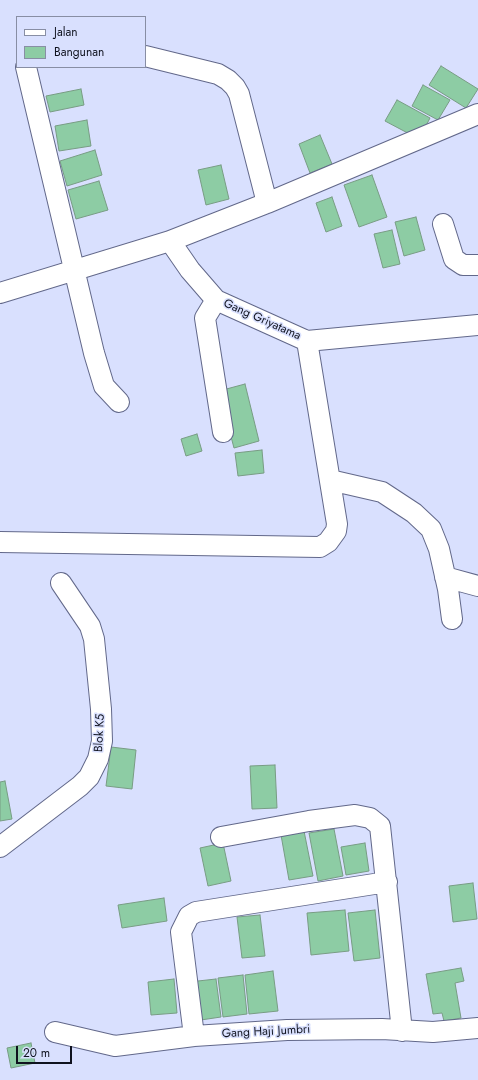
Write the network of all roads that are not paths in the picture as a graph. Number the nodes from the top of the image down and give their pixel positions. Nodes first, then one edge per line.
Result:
1 (146, 56) edge
2 (26, 68) edge
3 (478, 114) edge
4 (267, 203) junction
5 (443, 224) dead end
6 (170, 241) junction
7 (478, 265) edge
8 (74, 269) junction
9 (0, 293) edge
10 (216, 300) junction
11 (478, 325) edge
12 (307, 341) junction
13 (119, 402) dead end
14 (223, 432) dead end
15 (330, 480) junction
16 (0, 542) edge
17 (445, 577) junction
18 (61, 583) dead end
19 (478, 586) edge
20 (452, 619) dead end
21 (221, 836) dead end
22 (0, 847) edge
23 (387, 882) junction
24 (478, 1028) edge
25 (402, 1030) junction
26 (55, 1032) dead end
27 (194, 1036) junction

1 - 4 street
2 - 8 street
3 - 4 street
4 - 6 street
5 - 7 street
6 - 8 street
6 - 10 street, Gang Griyatama
8 - 9 street
8 - 13 street
10 - 12 street, Gang Griyatama
10 - 14 street
11 - 12 street, Gang Griyatama
12 - 15 street
15 - 16 street
15 - 17 street
17 - 19 street
17 - 20 street
18 - 22 street, Blok K5
21 - 23 street
23 - 25 street
23 - 27 street
24 - 25 street, Gang Haji Jumbri
25 - 27 street, Gang Haji Jumbri
26 - 27 street, Gang Haji Jumbri

